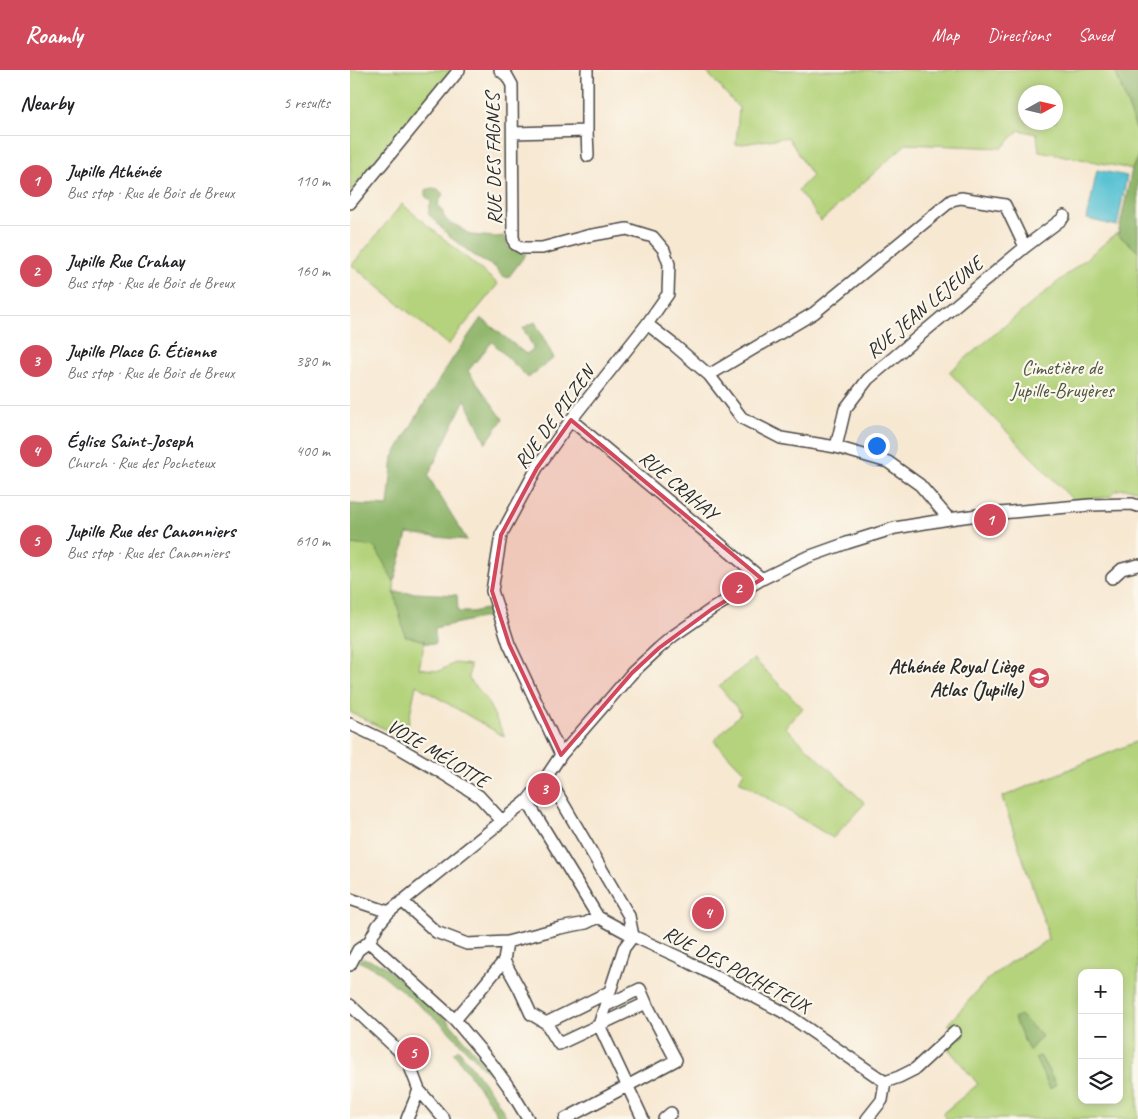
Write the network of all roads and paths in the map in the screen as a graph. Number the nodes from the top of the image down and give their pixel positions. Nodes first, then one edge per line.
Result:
1 (459, 70) edge
2 (500, 70) edge
3 (586, 70) edge
4 (587, 131) junction
5 (513, 133) junction
6 (588, 156) dead end
7 (350, 203) edge
8 (1064, 216) dead end
9 (1024, 247) junction
10 (522, 248) joint
11 (647, 324) junction
12 (709, 375) junction
13 (571, 420) junction
14 (836, 447) junction
15 (1138, 506) edge
16 (949, 518) junction
17 (1138, 565) edge
18 (1112, 578) dead end
19 (762, 579) junction
20 (350, 724) edge
21 (561, 755) junction
22 (547, 776) junction
23 (528, 801) junction
24 (502, 821) junction
25 (350, 899) edge
26 (402, 901) junction
27 (389, 912) junction
28 (598, 918) junction
29 (632, 936) junction
30 (368, 942) junction
31 (507, 942) junction
32 (504, 961) junction
33 (350, 965) edge
34 (609, 992) junction
35 (646, 1003) junction
36 (350, 1005) edge
37 (605, 1006) junction
38 (455, 1020) junction
39 (546, 1023) junction
40 (599, 1025) junction
41 (955, 1032) dead end
42 (885, 1082) junction
43 (627, 1085) junction
44 (419, 1090) junction
45 (407, 1119) edge
46 (444, 1119) edge
47 (528, 1119) edge
48 (565, 1119) edge
49 (643, 1119) edge
50 (867, 1119) edge

1 - 7 street
2 - 5 street, RUE DES FAGNES
3 - 4 street
4 - 5 street
4 - 6 street
5 - 10 street, RUE DES FAGNES
8 - 9 street, RUE JEAN LEJEUNE
9 - 12 street
9 - 14 street, RUE JEAN LEJEUNE
10 - 11 street, RUE DE PILZEN
11 - 12 street
11 - 13 street, RUE DE PILZEN
12 - 14 street
13 - 19 street, RUE CRAHAY
13 - 21 street, RUE DE PILZEN
14 - 16 street
15 - 16 street
16 - 19 street
17 - 18 street
19 - 21 street
20 - 24 street, VOIE MÉLOTTE
21 - 22 street
22 - 23 street
22 - 29 street
23 - 24 street
23 - 28 street
24 - 26 street
25 - 27 street
26 - 27 street
26 - 31 street
27 - 30 street
28 - 29 street, RUE DES POCHETEUX
28 - 31 street
29 - 34 street
29 - 42 street, RUE DES POCHETEUX
30 - 33 street
30 - 38 street
31 - 32 street
32 - 38 street
32 - 39 street
34 - 37 street
34 - 39 street
35 - 37 street
35 - 40 street
35 - 43 street
36 - 44 street
37 - 40 street
38 - 47 street
39 - 40 street
40 - 43 street
41 - 42 street
42 - 50 street
43 - 48 street
43 - 49 street
44 - 45 street
44 - 46 street

